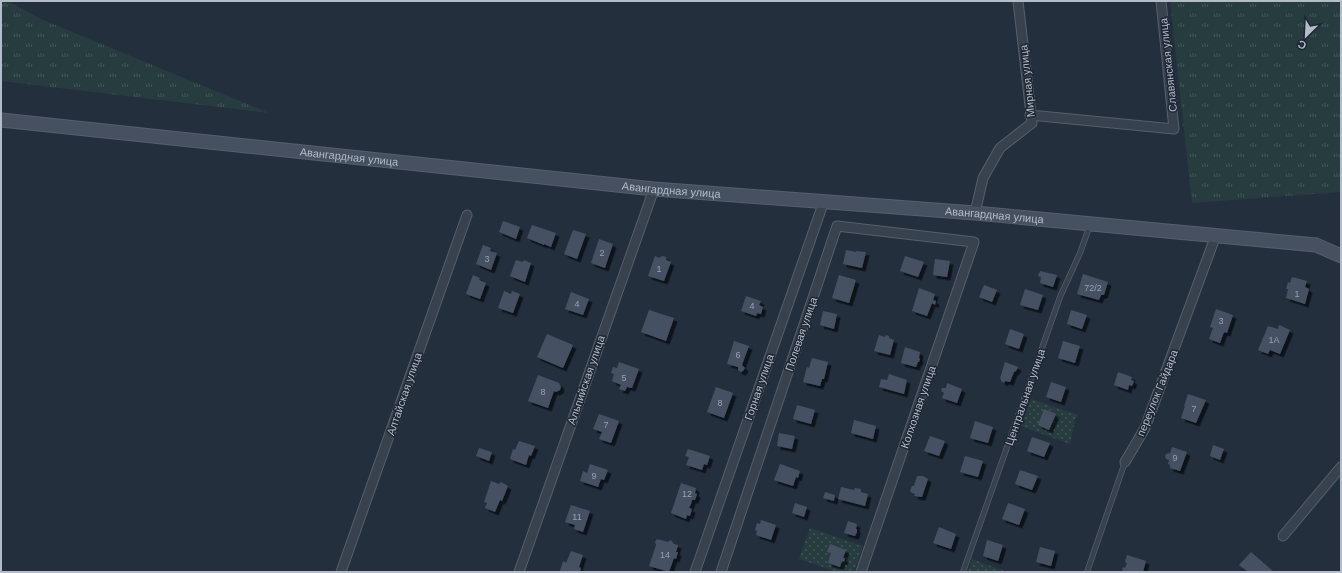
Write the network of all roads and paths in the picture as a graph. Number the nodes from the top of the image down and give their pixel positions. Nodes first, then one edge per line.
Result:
1 (1018, 1) edge
2 (1161, 1) edge
3 (1030, 116) junction
4 (1, 120) edge
5 (654, 189) junction
6 (824, 201) junction
7 (975, 213) junction
8 (467, 215) dead end
9 (1091, 224) junction
10 (1216, 235) junction
11 (974, 242) joint
12 (1341, 256) edge
13 (1125, 462) joint
14 (1341, 467) edge
15 (1283, 536) dead end
16 (341, 572) edge
17 (519, 572) edge
18 (695, 572) edge
19 (720, 572) edge
20 (861, 572) edge
21 (963, 572) edge
22 (1087, 572) edge

1 - 3 street, Мирная улица
2 - 3 street, Славянская улица
3 - 7 street, Мирная улица
4 - 5 main road, Авангардная улица
5 - 6 main road, Авангардная улица
5 - 17 street, Альпийская улица
6 - 7 main road, Авангардная улица
6 - 18 street, Горная улица
7 - 9 main road, Авангардная улица
8 - 16 street, Алтайская улица
9 - 10 main road, Авангардная улица
9 - 21 lane, Центральная улица
10 - 12 main road, Авангардная улица
10 - 13 street, переулок Гайдара
11 - 19 street, Полевая улица
11 - 20 street, Колхозная улица
13 - 22 lane, переулок Гайдара
14 - 15 street

